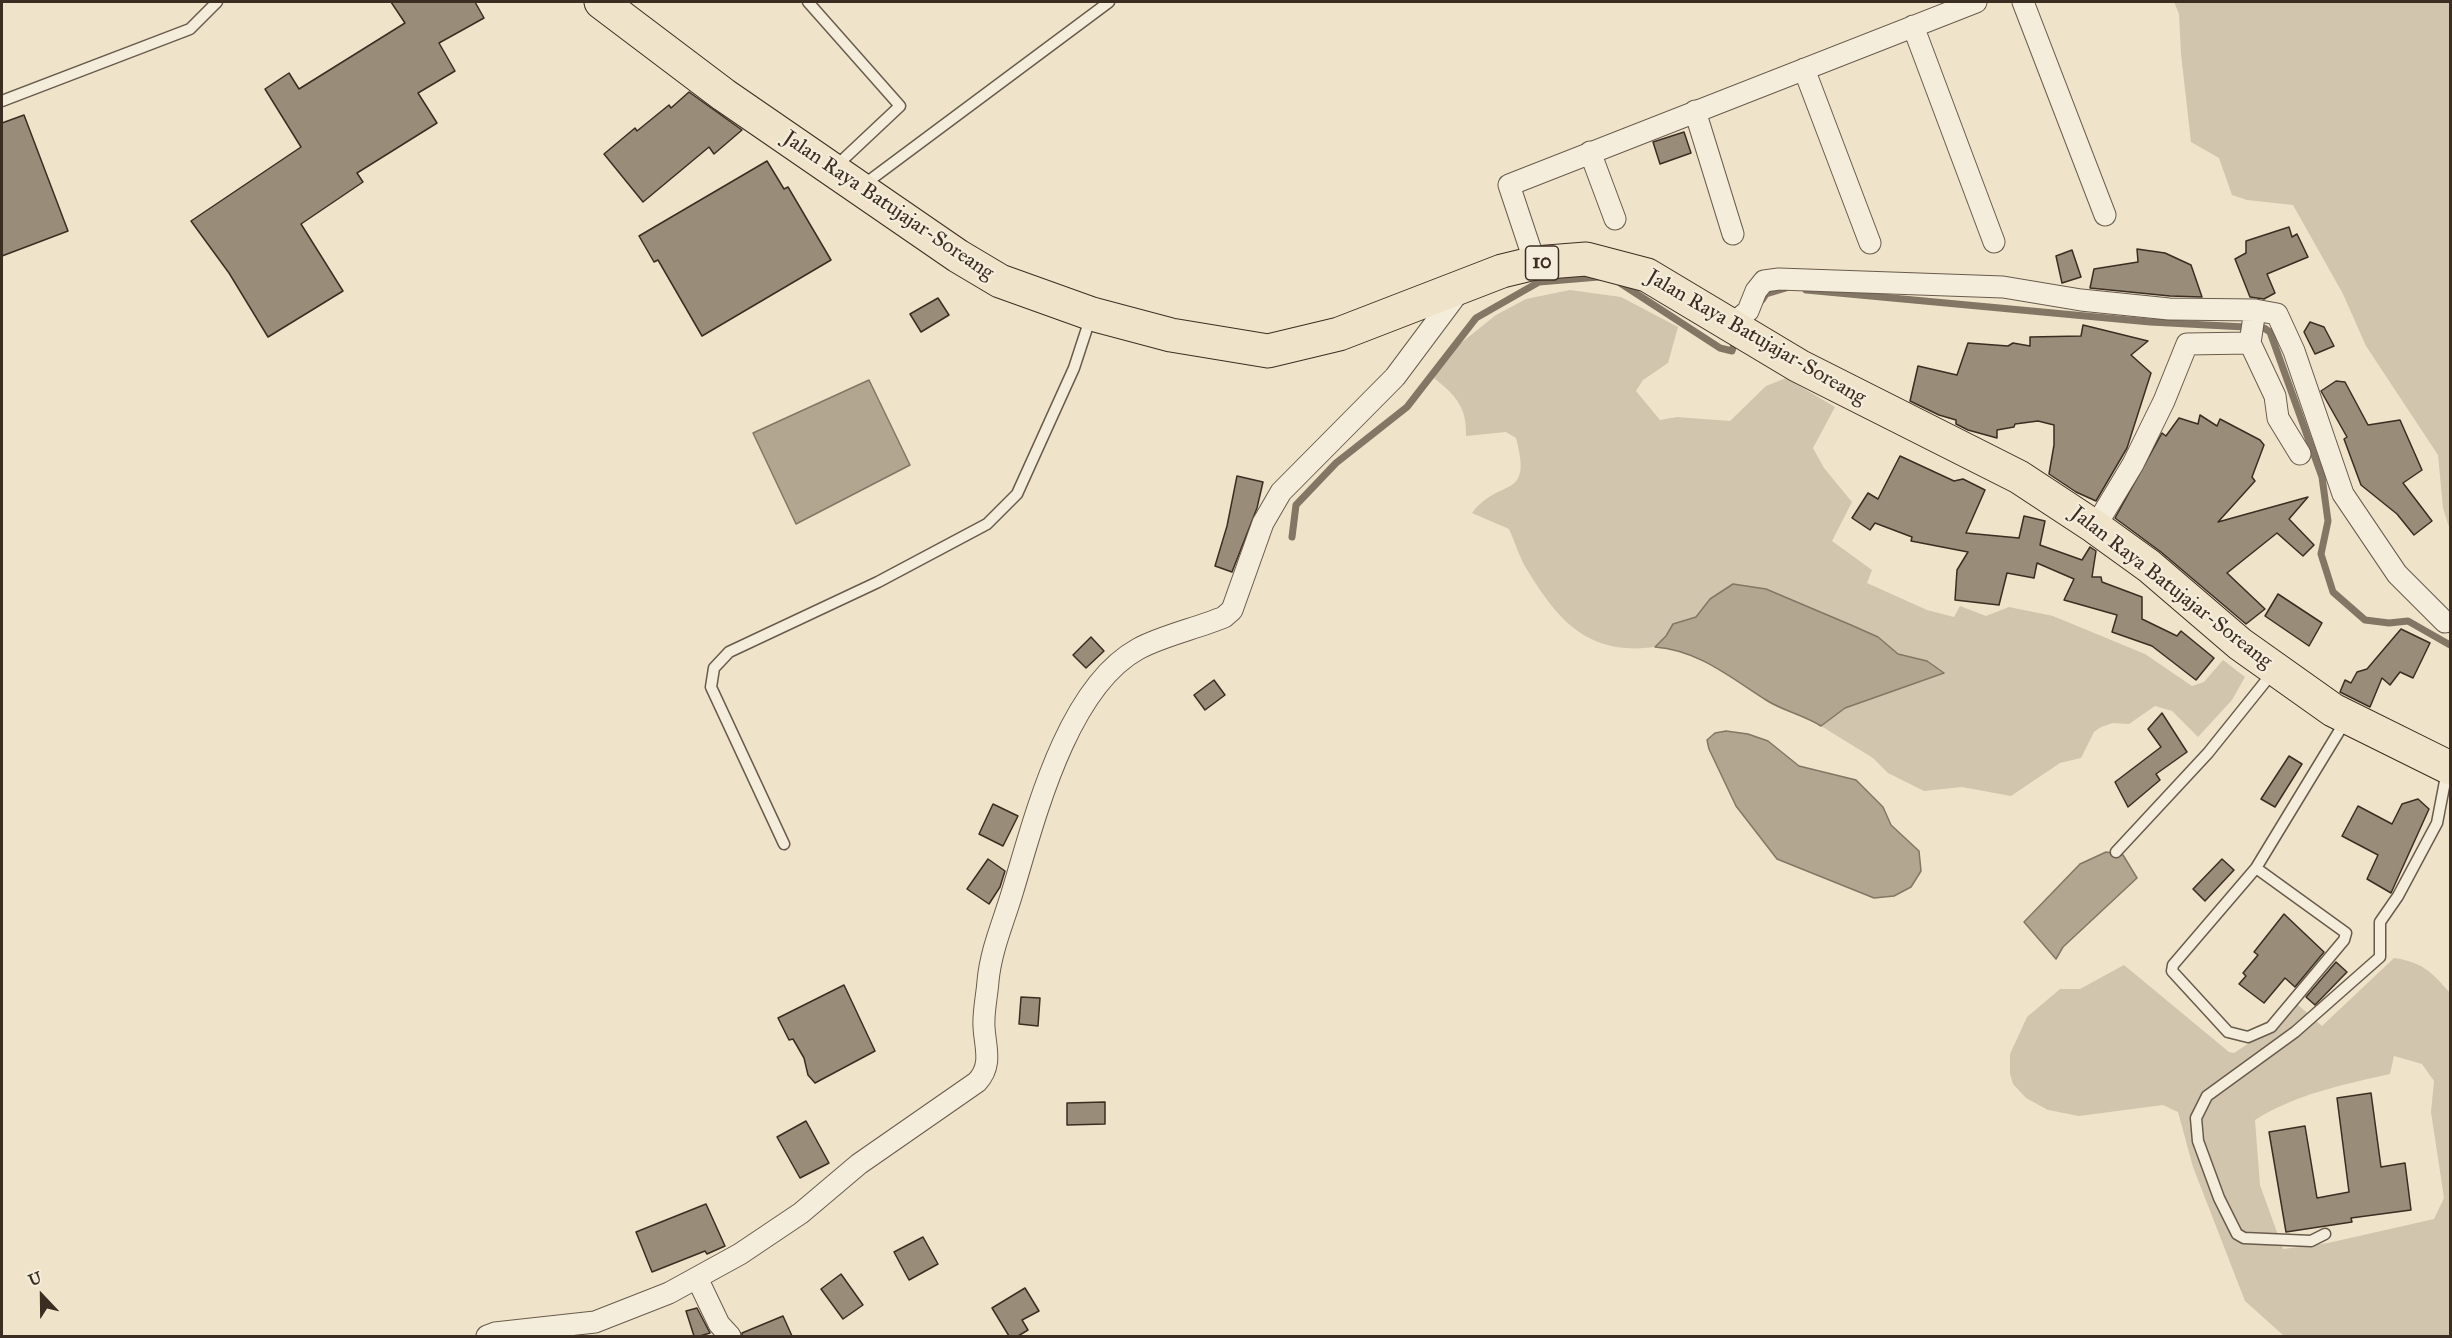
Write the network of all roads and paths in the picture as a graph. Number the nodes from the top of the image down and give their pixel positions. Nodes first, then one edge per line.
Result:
1 (217, 2) edge
2 (601, 2) edge
3 (808, 2) edge
4 (1109, 2) edge
5 (1976, 2) edge
6 (2023, 2) edge
7 (1913, 26) junction
8 (1804, 69) junction
9 (2, 101) edge
10 (1695, 111) junction
11 (1590, 152) junction
12 (832, 169) junction
13 (859, 188) junction
14 (2105, 215) dead end
15 (1616, 219) dead end
16 (1733, 234) dead end
17 (1994, 242) dead end
18 (1870, 243) dead end
19 (1535, 263) junction
20 (1462, 287) junction
21 (1092, 314) junction
22 (1731, 325) junction
23 (2252, 327) junction
24 (2300, 454) dead end
25 (2095, 526) junction
26 (2445, 622) dead end
27 (2275, 669) junction
28 (2348, 717) junction
29 (2449, 768) edge
30 (784, 844) dead end
31 (2116, 852) dead end
32 (2256, 868) junction
33 (2325, 1234) dead end
34 (697, 1278) junction
35 (493, 1335) edge
36 (730, 1336) edge

1 - 9 lane
2 - 12 highway, Jalan Raya Batujajar-Soreang / 10
3 - 12 lane
4 - 13 lane
5 - 7 street
6 - 14 street
7 - 8 street
7 - 17 street
8 - 10 street
8 - 18 street
10 - 11 street
10 - 16 street
11 - 15 street
11 - 19 street
12 - 13 highway, Jalan Raya Batujajar-Soreang / 10
13 - 21 highway, Jalan Raya Batujajar-Soreang / 10
19 - 20 highway, Jalan Raya Batujajar-Soreang / 10
19 - 22 highway, Jalan Raya Batujajar-Soreang / 10
20 - 21 highway, Jalan Raya Batujajar-Soreang / 10
20 - 34 street
21 - 30 lane
22 - 23 street
22 - 25 highway, Jalan Raya Batujajar-Soreang / 10
23 - 24 street
23 - 25 street
23 - 26 street
25 - 27 highway, Jalan Raya Batujajar-Soreang / 10
27 - 28 highway, Jalan Raya Batujajar-Soreang / 10
27 - 31 lane
28 - 29 highway, Jalan Raya Batujajar-Soreang / 10
28 - 32 lane
29 - 33 lane
32 - 32 lane
34 - 35 street
34 - 36 street

